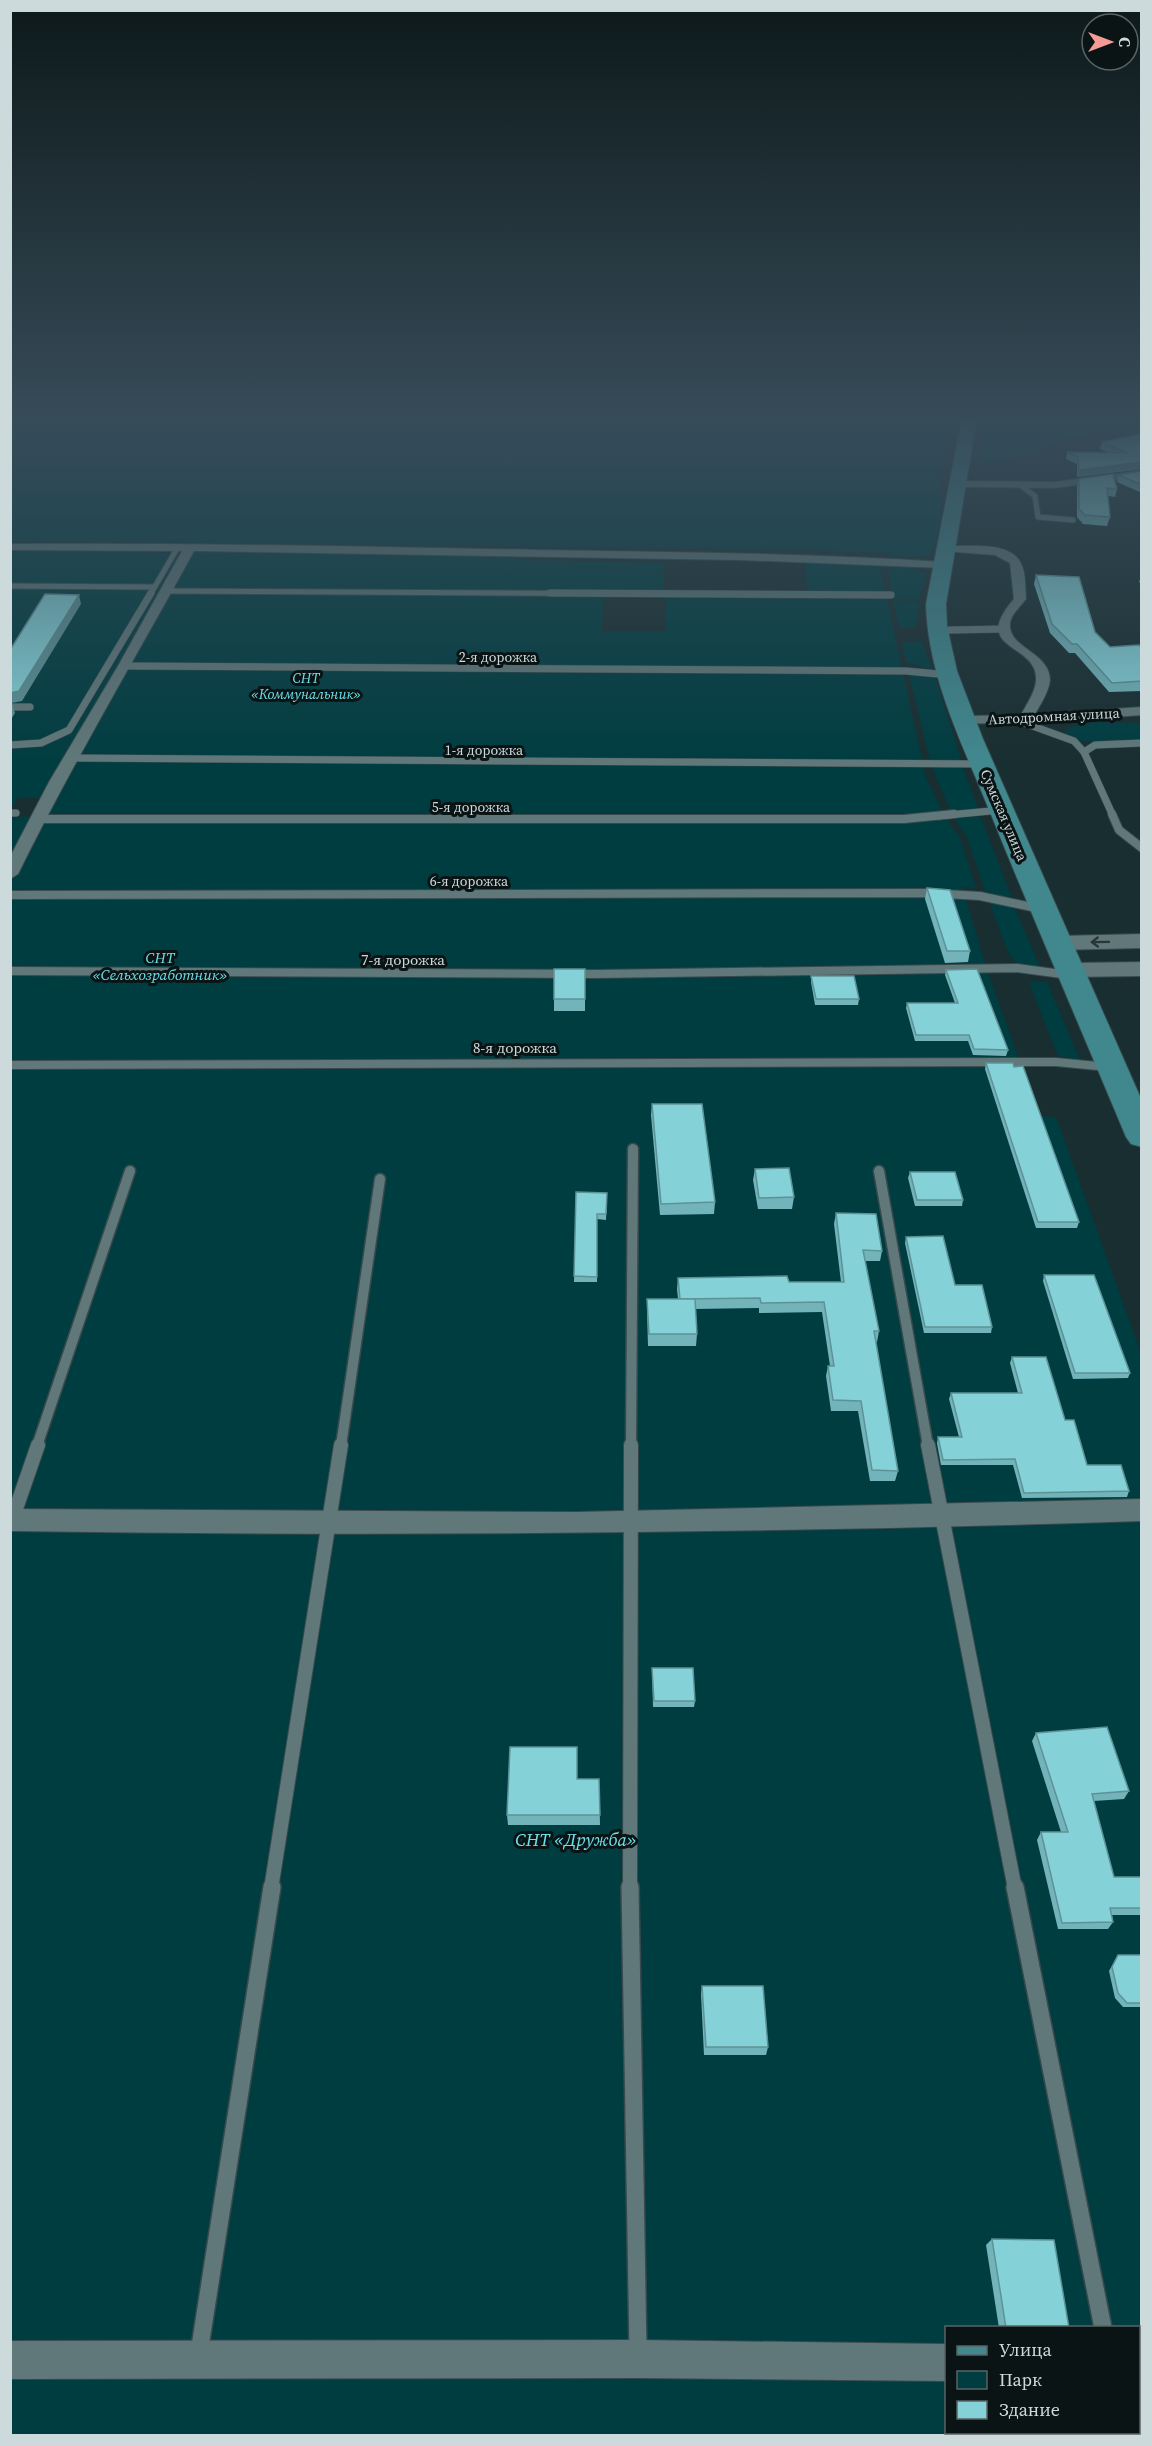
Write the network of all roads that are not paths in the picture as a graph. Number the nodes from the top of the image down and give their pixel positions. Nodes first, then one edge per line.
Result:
1 (950, 532) edge
2 (10, 547) edge
3 (184, 547) junction
4 (946, 557) junction
5 (10, 586) edge
6 (153, 587) junction
7 (168, 591) junction
8 (891, 596) dead end
9 (1004, 628) junction
10 (936, 633) junction
11 (125, 666) junction
12 (950, 675) junction
13 (10, 707) edge
14 (30, 707) dead end
15 (1142, 711) edge
16 (1021, 719) junction
17 (966, 720) junction
18 (1142, 743) edge
19 (10, 745) edge
20 (1083, 752) junction
21 (72, 758) junction
22 (982, 764) junction
23 (1001, 810) junction
24 (38, 819) junction
25 (1142, 848) edge
26 (10, 874) edge
27 (10, 895) edge
28 (1044, 910) junction
29 (1142, 941) edge
30 (1058, 943) junction
31 (1142, 969) edge
32 (10, 971) edge
33 (1071, 972) junction
34 (10, 1065) edge
35 (1112, 1068) junction
36 (1142, 1137) edge
37 (633, 1149) dead end
38 (130, 1171) dead end
39 (879, 1171) dead end
40 (380, 1179) dead end
41 (1142, 1510) edge
42 (941, 1517) junction
43 (631, 1521) junction
44 (11, 1522) edge
45 (328, 1525) junction
46 (1103, 2326) edge
47 (198, 2358) junction
48 (638, 2359) junction
49 (10, 2360) edge
50 (945, 2363) edge

1 - 4 main road, Сумская улица
2 - 3 street
3 - 4 street
3 - 6 lane
3 - 7 street
4 - 9 street
4 - 10 main road, Сумская улица
5 - 6 lane
6 - 19 lane
7 - 8 lane
7 - 11 street
9 - 10 lane
9 - 16 street
10 - 12 main road, Сумская улица
11 - 12 lane, 2-я дорожка
11 - 21 street
12 - 17 main road, Сумская улица
13 - 14 lane
15 - 16 street, Автодромная улица
16 - 17 street, Автодромная улица
16 - 20 lane
17 - 22 main road, Сумская улица
18 - 20 lane
20 - 25 lane
21 - 22 lane, 1-я дорожка
21 - 24 street
22 - 23 main road, Сумская улица
23 - 24 lane, 5-я дорожка
23 - 28 main road, Сумская улица
24 - 26 street
27 - 28 lane, 6-я дорожка
28 - 30 main road, Сумская улица
29 -> 30 main road
30 - 33 main road, Сумская улица
31 - 33 main road
32 - 33 lane, 7-я дорожка
33 - 35 main road, Сумская улица
34 - 35 lane, 8-я дорожка
35 - 36 main road, Сумская улица
37 - 43 lane
38 - 44 lane
39 - 42 lane
40 - 45 lane
41 - 42 street
42 - 43 street
42 - 46 lane
43 - 45 street
43 - 48 lane
44 - 45 street
45 - 47 lane
47 - 48 street
47 - 49 street
48 - 50 street

